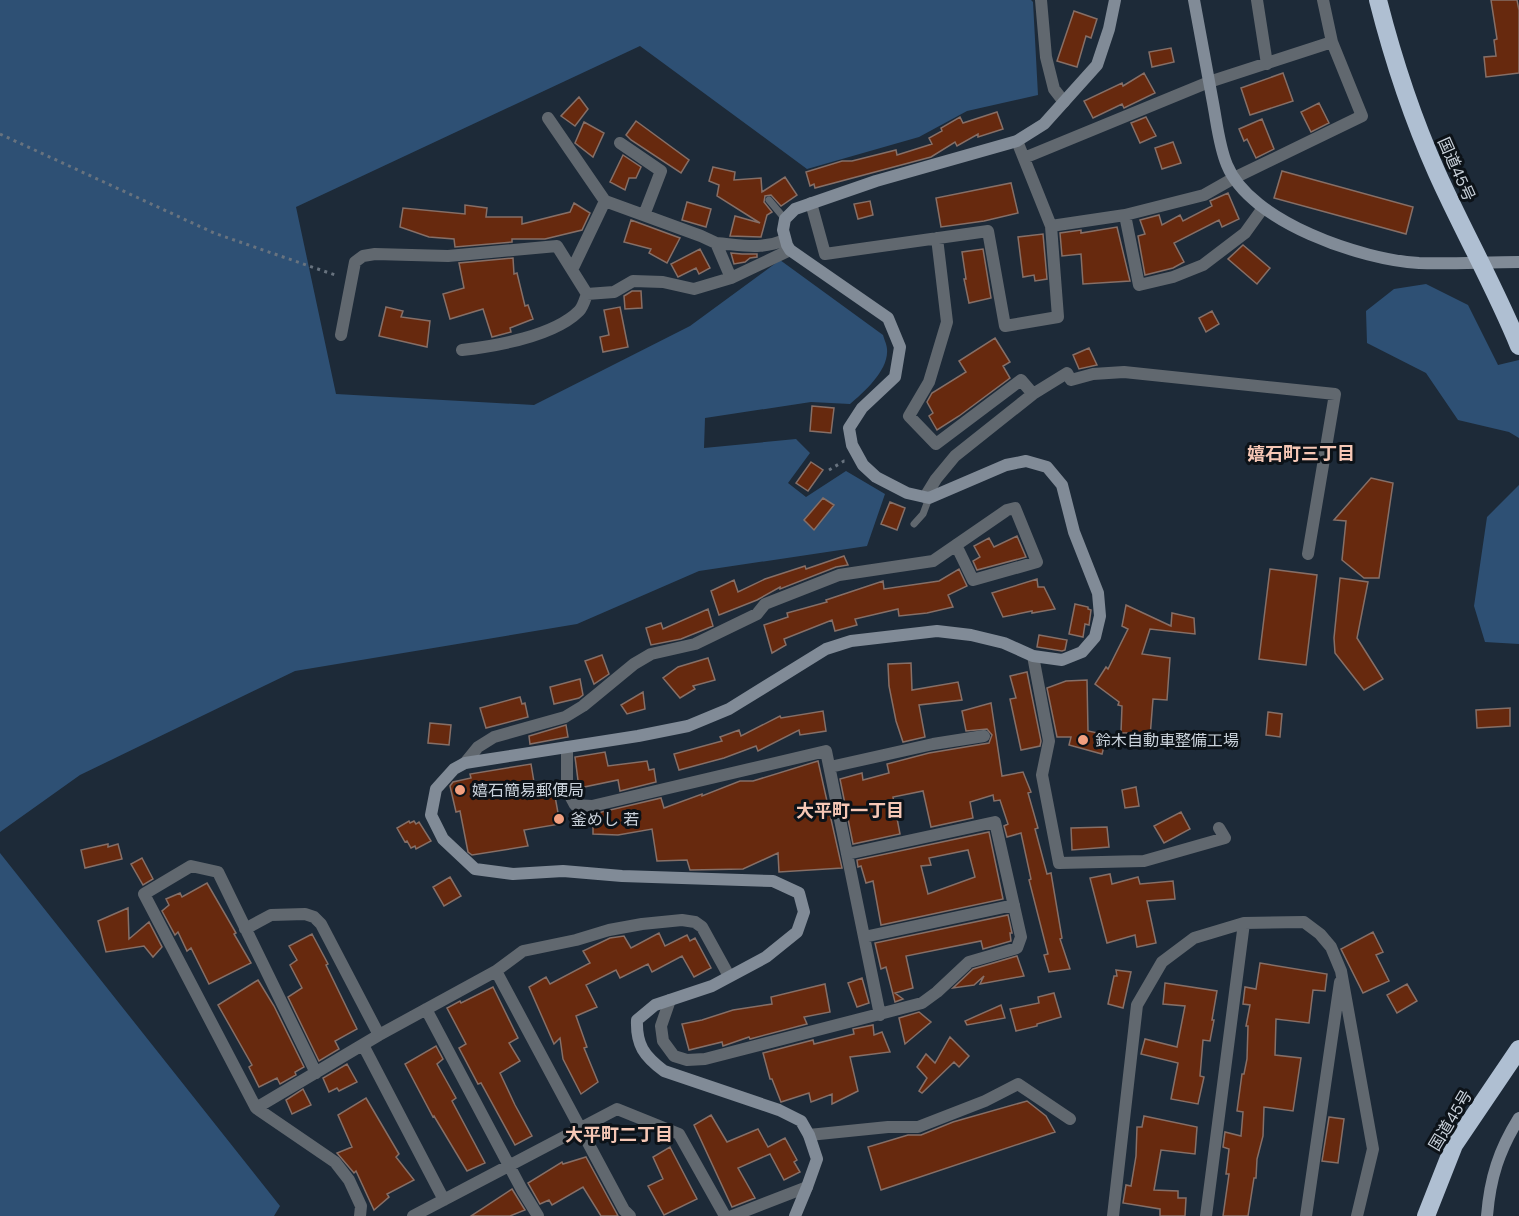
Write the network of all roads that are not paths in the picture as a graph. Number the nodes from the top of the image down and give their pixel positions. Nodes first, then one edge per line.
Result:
1 (1041, 0) edge
2 (1115, 0) edge
3 (1194, 0) edge
4 (1257, 0) edge
5 (1323, 0) edge
6 (1378, 0) edge
7 (1332, 42) junction
8 (1267, 64) junction
9 (1209, 82) junction
10 (1064, 102) junction
11 (548, 118) dead end
12 (1017, 141) junction
13 (620, 143) dead end
14 (1024, 158) junction
15 (1234, 178) junction
16 (769, 200) dead end
17 (605, 201) junction
18 (811, 203) junction
19 (1263, 208) junction
20 (644, 215) junction
21 (1125, 215) junction
22 (785, 219) junction
23 (1051, 226) junction
24 (937, 238) junction
25 (716, 243) junction
26 (788, 245) junction
27 (1519, 262) edge
28 (572, 270) junction
29 (732, 278) junction
30 (587, 294) junction
31 (341, 335) dead end
32 (1519, 346) edge
33 (462, 350) dead end
34 (1033, 394) junction
35 (927, 497) junction
36 (914, 524) dead end
37 (956, 545) junction
38 (1308, 554) dead end
39 (1033, 656) junction
40 (984, 736) dead end
41 (567, 747) junction
42 (465, 763) junction
43 (830, 767) junction
44 (1219, 828) dead end
45 (847, 854) junction
46 (1014, 905) junction
47 (1244, 923) junction
48 (245, 930) junction
49 (864, 937) junction
50 (496, 970) junction
51 (1341, 971) junction
52 (729, 976) junction
53 (670, 1000) junction
54 (426, 1010) junction
55 (880, 1015) junction
56 (379, 1035) junction
57 (363, 1045) junction
58 (1519, 1049) edge
59 (316, 1073) junction
60 (256, 1108) junction
61 (1519, 1118) edge
62 (1070, 1119) dead end
63 (580, 1127) junction
64 (809, 1135) junction
65 (509, 1165) junction
66 (807, 1187) junction
67 (444, 1200) junction
68 (360, 1216) edge
69 (413, 1216) edge
70 (538, 1216) edge
71 (630, 1216) edge
72 (725, 1216) edge
73 (732, 1216) edge
74 (795, 1216) edge
75 (1113, 1216) edge
76 (1206, 1216) edge
77 (1306, 1216) edge
78 (1357, 1216) edge
79 (1426, 1216) edge
80 (1487, 1216) edge

1 - 10 street
2 - 10 street
3 - 9 street
4 - 8 street
5 - 7 street
6 - 32 highway, 国道45号, bridge
7 - 8 street
7 - 15 street
8 - 9 street
9 - 14 street
9 - 15 street
10 - 12 street
11 - 17 street
12 - 14 street
12 - 18 street
13 - 20 street
14 - 23 street
15 - 19 street
15 - 21 street
16 - 22 lane
17 - 20 street
17 - 28 street
18 - 22 street
18 - 24 street
19 - 21 street
19 - 27 street
20 - 25 street
21 - 23 street
22 - 26 street
23 - 24 street
24 - 34 street
25 - 26 street
25 - 29 street
26 - 29 street
26 - 35 street
28 - 30 street
28 - 31 street
29 - 30 street
30 - 33 street
34 - 35 street
34 - 38 street
35 - 36 lane
35 - 39 street
37 - 37 street
37 - 42 street
39 - 41 street
39 - 44 street
40 - 43 street
41 - 42 street
41 - 43 street
42 - 52 street
43 - 45 street
45 - 46 street
45 - 49 street
46 - 49 street
46 - 55 street
47 - 51 street
47 - 75 street
47 - 76 street
48 - 56 street
48 - 59 street
48 - 60 street
49 - 55 street
50 - 52 street
50 - 54 street
50 - 63 street
51 - 77 street
51 - 78 street
52 - 53 street
53 - 55 street
53 - 64 street
54 - 56 street
54 - 65 street
56 - 57 street
57 - 59 street
57 - 67 street
58 - 79 highway, 国道45号
59 - 60 street
60 - 68 street
61 - 80 street
62 - 64 street
63 - 65 street
63 - 71 street
63 - 72 street
64 - 66 street
65 - 67 street
65 - 70 street
66 - 73 street
66 - 74 street
67 - 69 street

